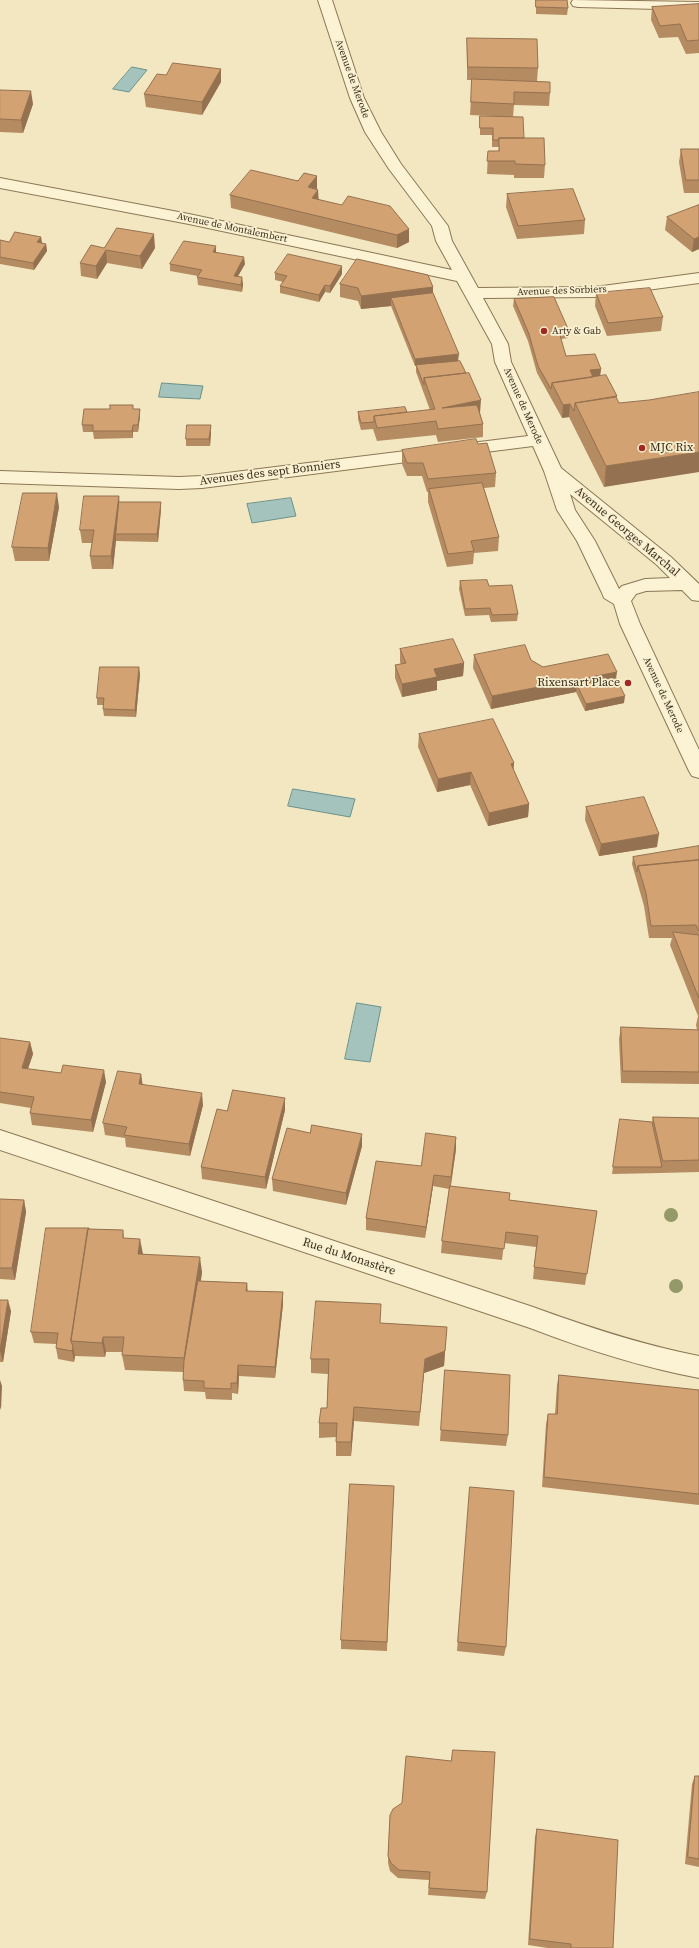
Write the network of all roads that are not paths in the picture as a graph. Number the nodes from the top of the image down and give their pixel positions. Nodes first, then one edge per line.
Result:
1 (325, 0) edge
2 (578, 3) dead end
3 (699, 6) edge
4 (0, 183) edge
5 (463, 277) junction
6 (699, 278) edge
7 (473, 293) junction
8 (538, 440) junction
9 (553, 471) junction
10 (0, 477) edge
11 (693, 589) edge
12 (622, 601) junction
13 (699, 771) edge
14 (0, 1140) edge
15 (699, 1367) edge

1 - 5 street, Avenue de Merode
2 - 3 street
4 - 5 street, Avenue de Montalembert
5 - 7 street, Avenue de Merode
6 - 7 street, Avenue des Sorbiers
7 - 8 street, Avenue de Merode
8 - 9 street, Avenue de Merode
8 - 10 street, Avenues des sept Bonniers
9 - 11 street, Avenue Georges Marchal
9 - 12 street, Avenue de Merode
11 - 12 street
12 - 13 street, Avenue de Merode
14 - 15 street, Rue du Monastère

